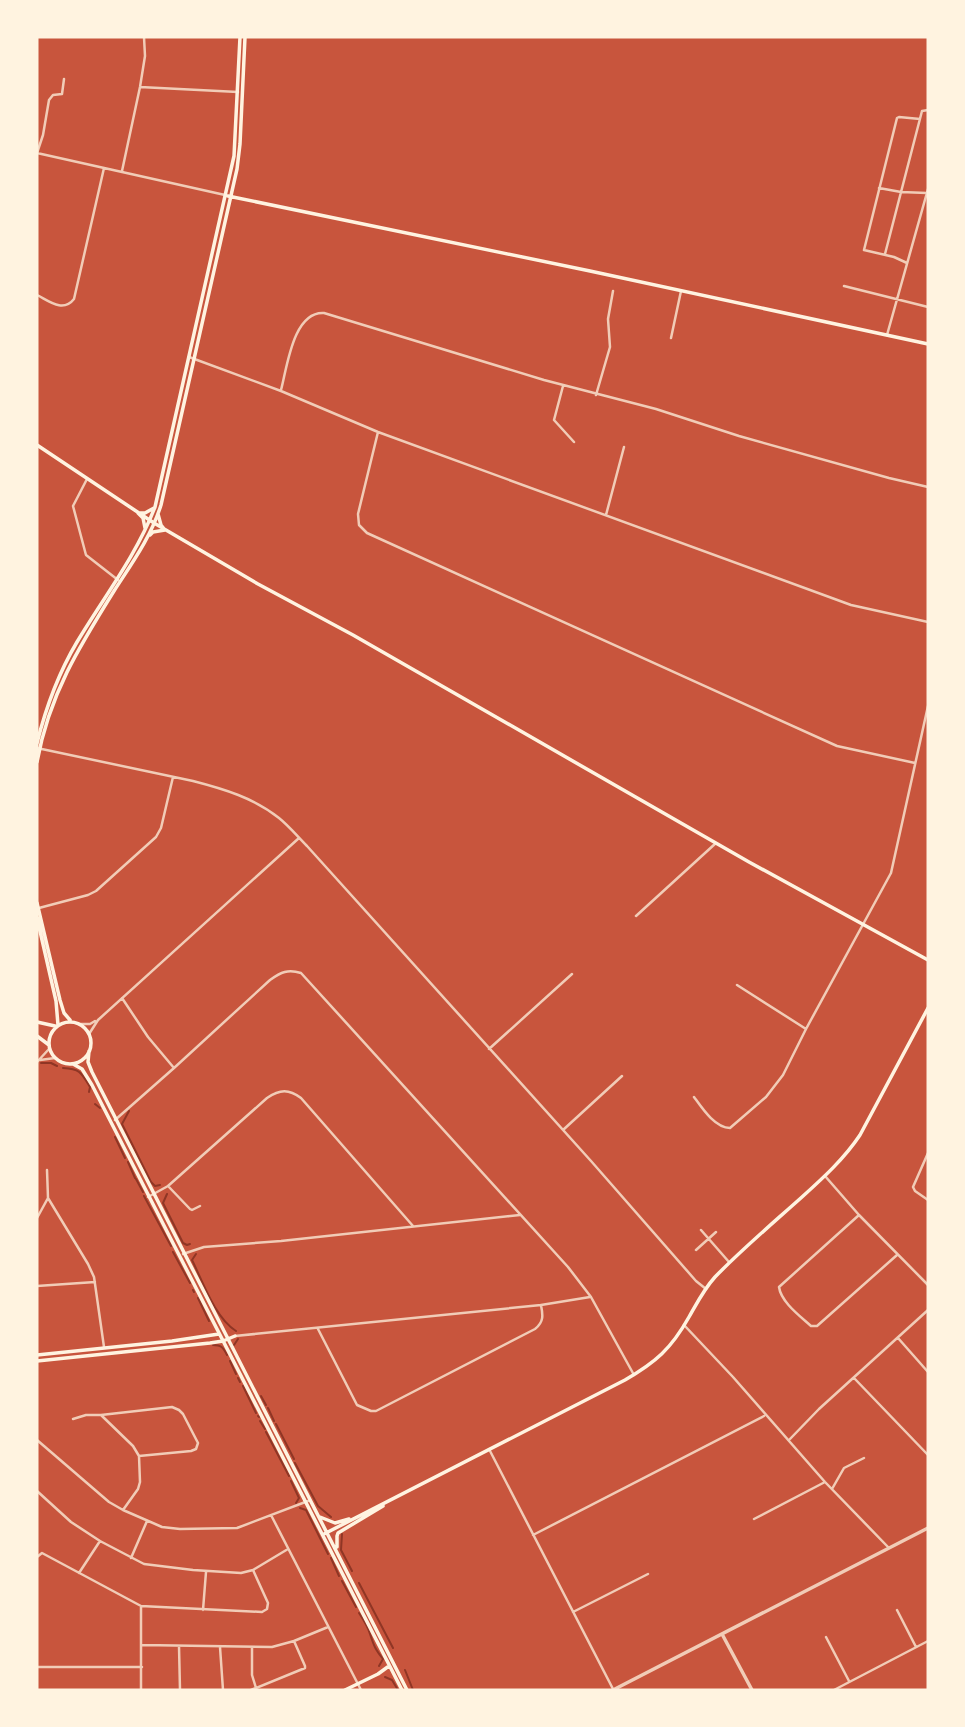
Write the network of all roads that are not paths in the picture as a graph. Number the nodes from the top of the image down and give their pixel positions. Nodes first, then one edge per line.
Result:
1 (144, 37) edge
2 (243, 37) edge
3 (64, 79) dead end
4 (140, 87) junction
5 (240, 92) junction
6 (928, 110) edge
7 (920, 119) junction
8 (37, 153) edge
9 (104, 168) junction
10 (122, 172) junction
11 (879, 188) junction
12 (928, 191) edge
13 (901, 192) junction
14 (225, 195) junction
15 (230, 197) junction
16 (885, 254) junction
17 (906, 263) junction
18 (844, 286) dead end
19 (613, 291) dead end
20 (681, 291) junction
21 (37, 295) edge
22 (897, 299) junction
23 (928, 307) edge
24 (887, 335) junction
25 (671, 338) dead end
26 (928, 344) edge
27 (191, 358) junction
28 (563, 386) junction
29 (281, 391) junction
30 (596, 394) junction
31 (378, 432) junction
32 (574, 442) dead end
33 (37, 445) edge
34 (624, 447) dead end
35 (88, 478) junction
36 (928, 487) edge
37 (155, 507) junction
38 (138, 513) junction
39 (158, 513) junction
40 (606, 515) junction
41 (151, 522) junction
42 (165, 530) junction
43 (146, 534) junction
44 (118, 581) junction
45 (928, 622) edge
46 (928, 706) edge
47 (38, 746) edge
48 (37, 761) edge
49 (915, 763) junction
50 (173, 777) junction
51 (299, 838) junction
52 (716, 843) junction
53 (37, 906) edge
54 (636, 916) dead end
55 (37, 918) edge
56 (864, 925) junction
57 (928, 960) edge
58 (572, 974) dead end
59 (737, 985) dead end
60 (122, 998) junction
61 (928, 1008) edge
62 (98, 1020) junction
63 (72, 1021) junction
64 (37, 1022) edge
65 (79, 1024) junction
66 (57, 1026) junction
67 (806, 1029) junction
68 (89, 1034) junction
69 (37, 1036) edge
70 (49, 1047) junction
71 (489, 1049) junction
72 (89, 1051) junction
73 (55, 1058) junction
74 (38, 1061) edge
75 (73, 1064) junction
76 (174, 1068) junction
77 (622, 1076) dead end
78 (694, 1097) dead end
79 (116, 1119) junction
80 (111, 1122) junction
81 (563, 1130) junction
82 (928, 1153) edge
83 (47, 1170) dead end
84 (825, 1176) junction
85 (168, 1186) junction
86 (154, 1194) junction
87 (148, 1197) junction
88 (48, 1198) junction
89 (928, 1200) edge
90 (200, 1206) dead end
91 (520, 1215) junction
92 (859, 1215) junction
93 (37, 1218) edge
94 (413, 1226) junction
95 (701, 1230) dead end
96 (716, 1233) dead end
97 (709, 1239) junction
98 (696, 1250) dead end
99 (185, 1253) junction
100 (897, 1255) junction
101 (180, 1256) junction
102 (729, 1262) junction
103 (95, 1282) junction
104 (928, 1285) edge
105 (37, 1286) edge
106 (706, 1289) junction
107 (591, 1297) junction
108 (541, 1305) junction
109 (928, 1310) edge
110 (684, 1325) junction
111 (318, 1328) junction
112 (219, 1334) junction
113 (225, 1334) junction
114 (235, 1336) junction
115 (898, 1338) junction
116 (228, 1339) junction
117 (223, 1341) junction
118 (104, 1348) junction
119 (37, 1355) edge
120 (37, 1361) edge
121 (928, 1372) edge
122 (634, 1375) junction
123 (854, 1378) junction
124 (101, 1415) junction
125 (765, 1415) junction
126 (73, 1419) dead end
127 (37, 1440) edge
128 (789, 1440) junction
129 (489, 1449) junction
130 (928, 1455) edge
131 (139, 1456) junction
132 (863, 1458) dead end
133 (825, 1482) junction
134 (832, 1489) junction
135 (37, 1491) edge
136 (308, 1501) junction
137 (390, 1501) junction
138 (379, 1506) junction
139 (123, 1510) junction
140 (271, 1515) junction
141 (318, 1516) junction
142 (754, 1519) dead end
143 (147, 1521) junction
144 (928, 1528) edge
145 (326, 1533) junction
146 (533, 1535) junction
147 (100, 1541) junction
148 (37, 1547) edge
149 (888, 1547) junction
150 (288, 1549) junction
151 (42, 1553) junction
152 (340, 1557) junction
153 (37, 1558) edge
154 (131, 1558) junction
155 (253, 1570) junction
156 (206, 1571) junction
157 (79, 1573) junction
158 (648, 1574) dead end
159 (141, 1606) junction
160 (202, 1610) junction
161 (897, 1610) dead end
162 (573, 1612) junction
163 (329, 1626) junction
164 (722, 1634) junction
165 (826, 1637) dead end
166 (294, 1641) junction
167 (928, 1641) edge
168 (142, 1646) junction
169 (179, 1646) junction
170 (220, 1647) junction
171 (252, 1647) junction
172 (916, 1647) junction
173 (37, 1667) edge
174 (142, 1667) junction
175 (393, 1667) junction
176 (849, 1681) junction
177 (358, 1684) junction
178 (256, 1688) junction
179 (141, 1690) edge
180 (180, 1690) edge
181 (223, 1690) edge
182 (251, 1690) edge
183 (345, 1690) edge
184 (361, 1690) edge
185 (405, 1690) edge
186 (613, 1690) edge
187 (752, 1690) edge
188 (834, 1690) edge

1 - 4 street
2 - 5 main road
3 - 8 street
4 - 5 street
4 - 10 street
5 - 14 main road
5 - 15 main road
6 - 7 street
7 - 11 street
7 - 13 street
8 - 9 street
9 - 10 street
9 - 21 street
10 - 14 street
11 - 13 street
11 - 16 street
12 - 13 street
12 - 17 street
13 - 16 street
14 - 15 main road
14 - 27 main road
15 - 20 main road
15 - 27 main road
16 - 17 street
17 - 22 street
18 - 22 street
19 - 30 street
20 - 24 main road
20 - 25 street
22 - 23 street
22 - 24 street
24 - 26 main road
27 - 29 street
27 - 37 main road
27 - 39 main road
28 - 29 street
28 - 30 street
28 - 32 street
29 - 31 street
30 - 36 street
31 - 40 street
31 - 49 street
33 - 35 main road
34 - 40 street
35 - 38 main road
35 - 44 street
37 - 38 main road
37 - 41 main road
38 - 41 main road
38 - 43 main road
39 - 41 main road
39 - 42 main road
40 - 45 street
41 - 42 main road
41 - 43 main road
42 - 43 main road
42 - 52 main road
43 - 44 main road
44 - 47 main road
46 - 49 street
47 - 48 main road
47 - 50 street
49 - 56 street
50 - 51 street
50 - 53 street
51 - 60 street
51 - 71 street
52 - 54 street
52 - 56 main road
53 - 63 main road
55 - 66 main road
56 - 57 main road
56 - 67 street
58 - 71 street
59 - 67 street
60 - 62 street
60 - 76 street
61 - 84 main road
62 - 65 street
62 - 68 street
63 - 65 main road
63 - 66 main road
64 - 66 main road
65 - 68 main road
66 - 70 main road
67 - 78 street
68 - 72 main road
69 - 70 main road
70 - 73 main road
70 - 74 street
71 - 81 street
72 - 75 main road
72 - 79 main road
73 - 74 street
73 - 75 main road
75 - 80 main road
76 - 79 street
76 - 91 street
77 - 81 street
79 - 80 street
79 - 86 main road
80 - 87 main road
81 - 106 street
82 - 89 street
83 - 88 street
84 - 92 street
84 - 102 main road
85 - 86 street
85 - 90 street
85 - 94 street
86 - 87 street
86 - 99 main road
87 - 101 main road
88 - 93 street
88 - 103 street
91 - 94 street
91 - 107 street
92 - 100 street
92 - 100 street
94 - 99 street
95 - 97 street
96 - 97 street
97 - 98 street
97 - 102 street
99 - 101 street
99 - 113 main road
100 - 104 street
101 - 112 main road
102 - 106 main road
103 - 105 street
103 - 118 street
106 - 110 main road
107 - 108 street
107 - 122 street
108 - 111 street
108 - 111 street
109 - 115 street
110 - 122 main road
110 - 125 street
111 - 114 street
112 - 113 main road
112 - 117 main road
112 - 118 main road
113 - 114 main road
113 - 116 main road
114 - 116 main road
115 - 121 street
115 - 123 street
116 - 117 main road
116 - 136 main road
117 - 120 main road
117 - 136 main road
118 - 119 main road
122 - 129 main road
123 - 128 street
123 - 130 street
124 - 126 street
124 - 131 street
124 - 131 street
125 - 128 street
125 - 146 street
127 - 139 street
128 - 133 street
129 - 137 main road
129 - 146 street
131 - 139 street
132 - 134 street
133 - 134 street
133 - 142 street
134 - 149 street
135 - 147 street
136 - 140 street
136 - 141 main road
136 - 145 main road
137 - 138 main road
137 - 152 main road
138 - 141 main road
138 - 145 main road
139 - 143 street
140 - 143 street
140 - 150 street
141 - 145 main road
143 - 154 street
144 - 149 street
145 - 152 main road
145 - 175 main road
146 - 162 street
147 - 154 street
147 - 157 street
148 - 151 street
149 - 164 street
150 - 155 street
150 - 163 street
151 - 153 street
151 - 157 street
152 - 175 main road
154 - 156 street
155 - 156 street
155 - 160 street
156 - 160 street
157 - 159 street
158 - 162 street
159 - 160 street
159 - 168 street
161 - 172 street
162 - 186 street
163 - 166 street
163 - 177 street
164 - 186 street
164 - 187 street
165 - 176 street
166 - 171 street
166 - 178 street
167 - 172 street
168 - 169 street
168 - 174 street
169 - 170 street
169 - 180 street
170 - 171 street
170 - 181 street
171 - 178 street
172 - 176 street
173 - 174 street
174 - 179 street
175 - 177 main road
175 - 185 main road
176 - 188 street
177 - 183 main road
177 - 184 street
178 - 182 street

